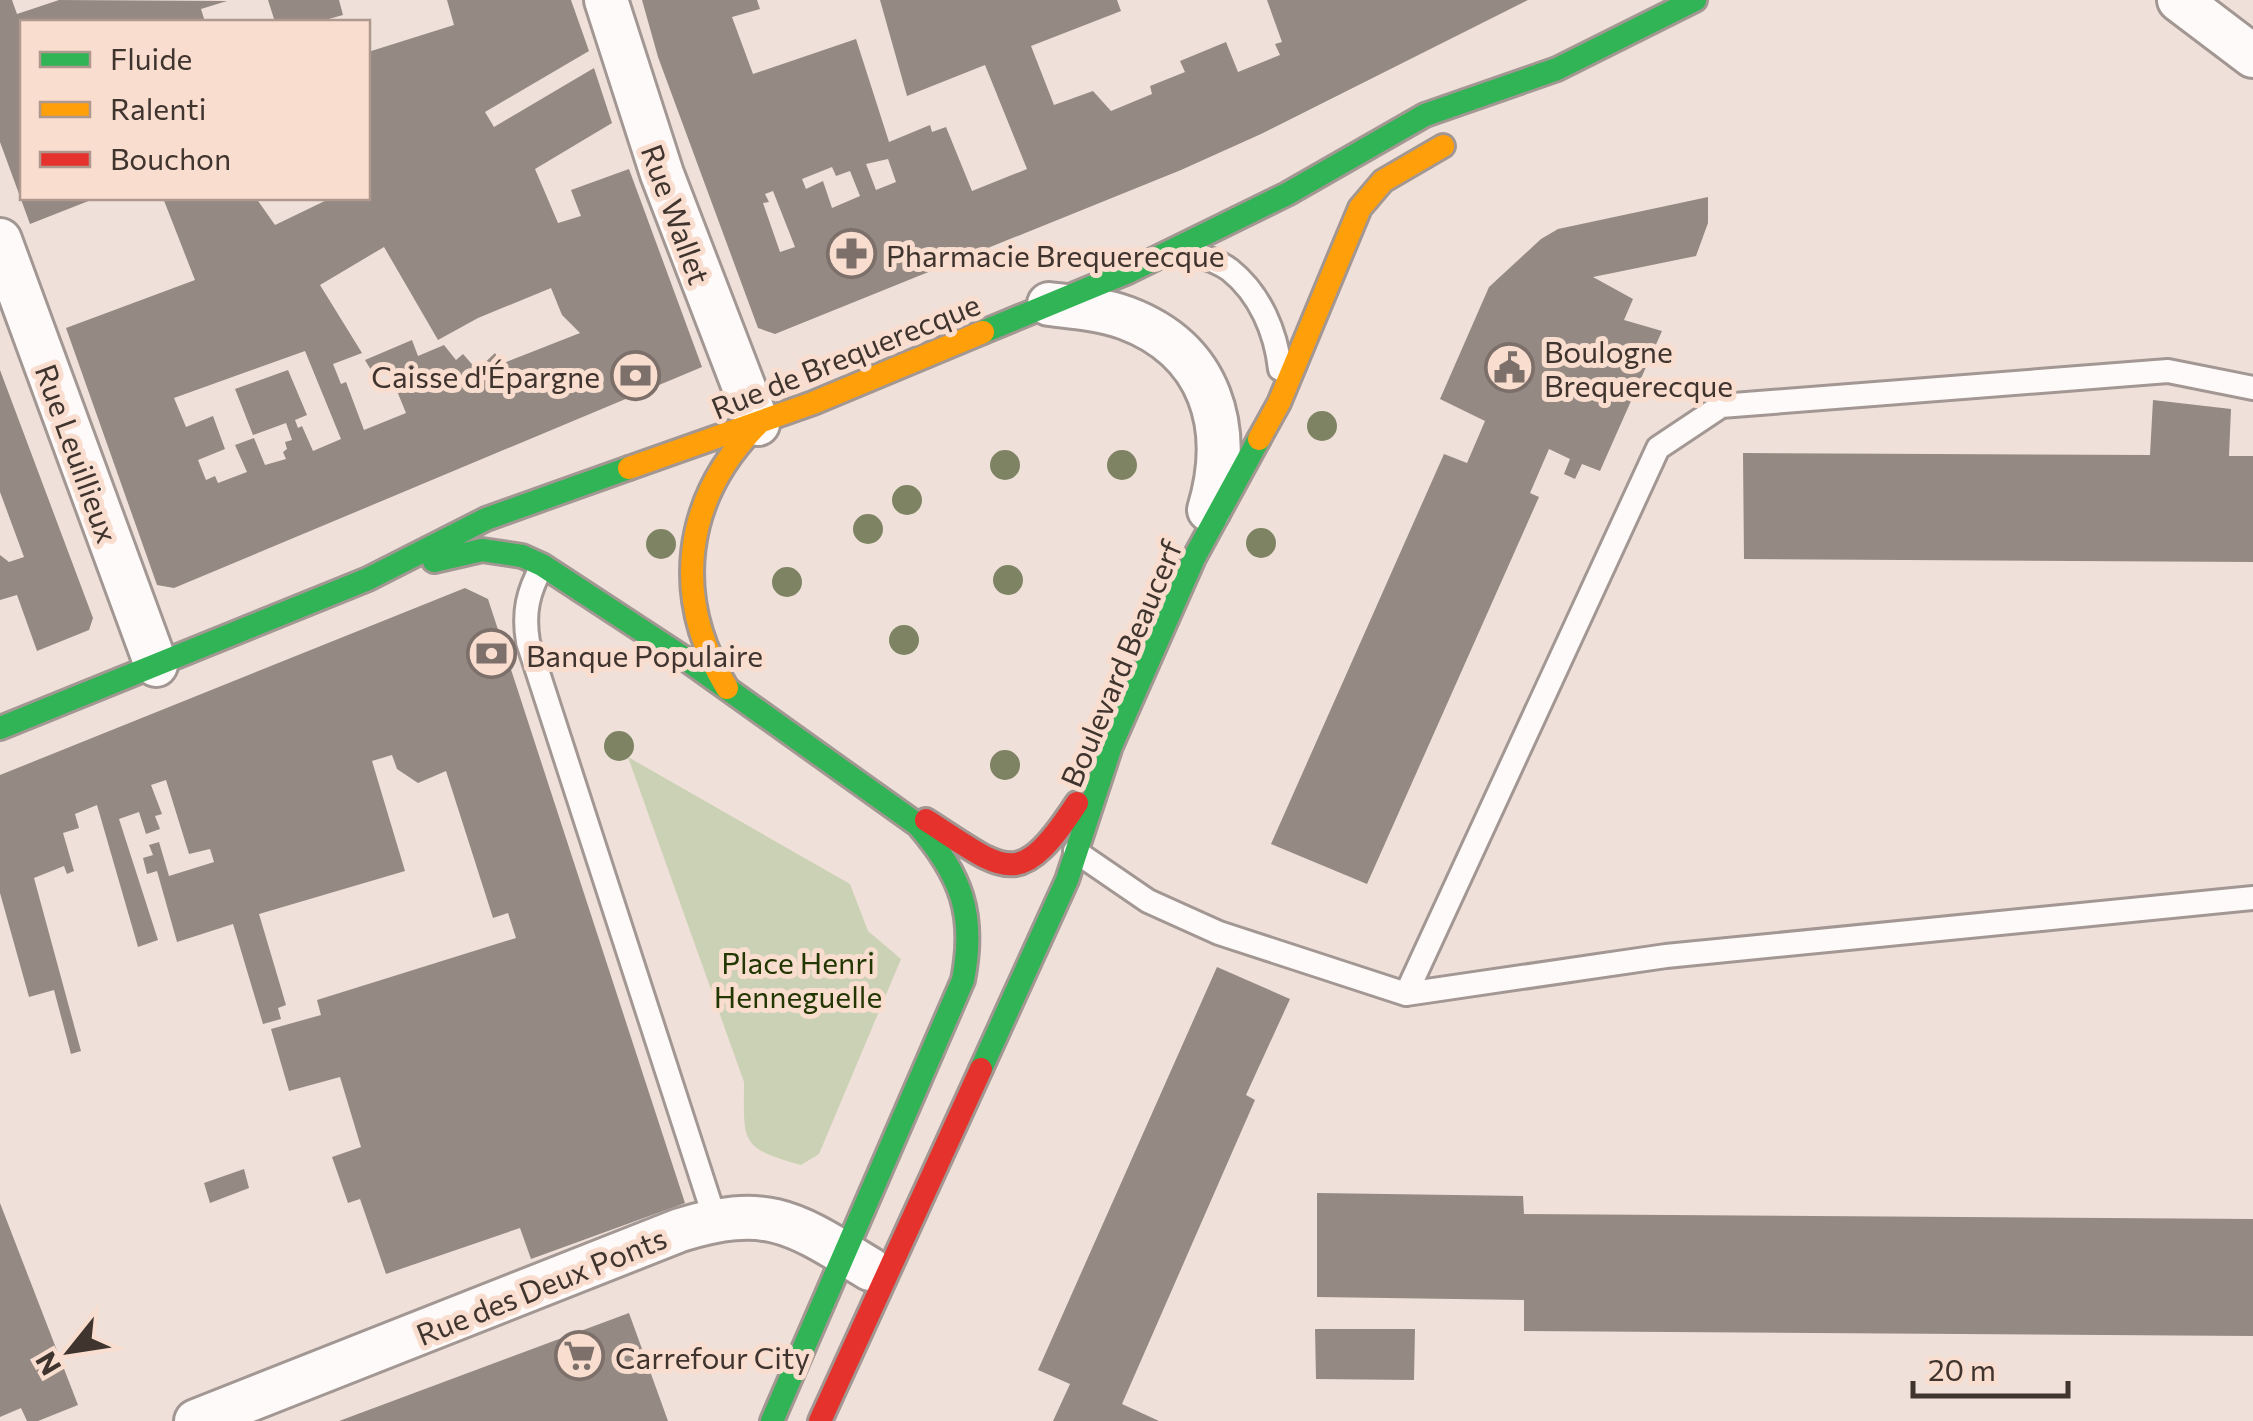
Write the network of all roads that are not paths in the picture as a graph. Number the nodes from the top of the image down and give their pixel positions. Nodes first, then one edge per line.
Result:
1 (606, 0) edge
2 (1695, 0) edge
3 (2180, 0) edge
4 (2253, 56) edge
5 (1557, 69) junction
6 (1486, 118) dead end
7 (1457, 138) dead end
8 (0, 240) edge
9 (1178, 248) junction
10 (1049, 304) junction
11 (2253, 388) edge
12 (1279, 402) junction
13 (758, 424) junction
14 (1194, 558) junction
15 (542, 565) junction
16 (368, 579) junction
17 (156, 665) junction
18 (727, 688) junction
19 (0, 728) edge
20 (1111, 746) junction
21 (875, 793) junction
22 (1054, 840) junction
23 (1077, 852) junction
24 (2253, 898) edge
25 (1406, 994) junction
26 (715, 1219) junction
27 (844, 1253) junction
28 (885, 1278) junction
29 (196, 1421) edge
30 (772, 1421) edge
31 (820, 1421) edge

1 - 13 street, Rue Wallet
2 - 5 street, Rue de Brequerecque
3 - 4 street
5 - 6 street
5 - 9 street, Rue de Brequerecque
7 - 12 street, Boulevard Beaucerf
8 - 17 street, Rue Leuillieux
9 - 10 street, Rue de Brequerecque
9 - 12 lane
10 - 13 street, Rue de Brequerecque
10 - 14 street
11 - 25 lane
12 - 14 street, Boulevard Beaucerf
13 - 16 street, Rue de Brequerecque
13 - 18 street
14 - 20 street, Boulevard Beaucerf
15 - 16 street
15 - 18 street
15 - 26 lane
16 - 17 street, Rue de Brequerecque
17 - 19 street, Rue de Brequerecque
18 - 21 street
20 - 22 street
20 - 23 street, Boulevard Beaucerf
21 - 22 street
21 - 27 street
22 - 23 lane
23 - 25 lane
23 - 28 street, Boulevard Beaucerf
24 - 25 lane
26 - 27 street, Rue des Deux Ponts
26 - 29 street, Rue des Deux Ponts
27 - 28 street, Rue des Deux Ponts
27 - 30 street
28 - 31 street, Boulevard Beaucerf

